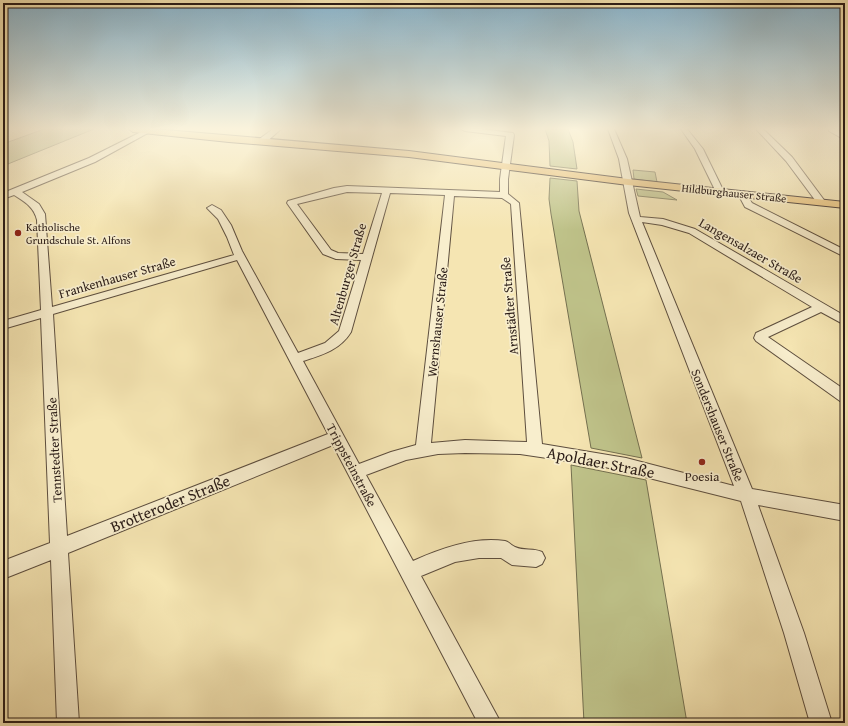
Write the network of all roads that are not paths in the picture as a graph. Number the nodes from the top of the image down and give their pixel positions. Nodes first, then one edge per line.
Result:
1 (85, 163) edge
2 (482, 163) edge
3 (507, 163) edge
4 (624, 163) edge
5 (707, 163) edge
6 (792, 163) edge
7 (507, 166) junction
8 (628, 182) junction
9 (387, 190) junction
10 (720, 192) junction
11 (7, 193) edge
12 (450, 193) junction
13 (742, 194) junction
14 (504, 195) junction
15 (821, 202) junction
16 (845, 205) edge
17 (212, 208) dead end
18 (637, 219) junction
19 (845, 254) edge
20 (240, 256) junction
21 (367, 257) junction
22 (822, 307) junction
23 (47, 312) junction
24 (845, 321) edge
25 (3, 325) edge
26 (294, 359) junction
27 (845, 396) edge
28 (337, 437) junction
29 (423, 450) junction
30 (535, 450) junction
31 (356, 472) junction
32 (747, 496) junction
33 (845, 513) edge
34 (59, 548) junction
35 (536, 558) dead end
36 (3, 570) edge
37 (409, 572) junction
38 (68, 723) edge
39 (490, 723) edge
40 (821, 723) edge

1 - 11 street
2 - 7 main road, Hildburghauser Straße
3 - 7 street
4 - 8 street, Sondershauser Straße
5 - 10 street
6 - 15 street
7 - 8 main road, Hildburghauser Straße
7 - 14 street
8 - 10 main road, Hildburghauser Straße
8 - 18 street, Sondershauser Straße
9 - 12 street
9 - 21 street, Altenburger Straße
9 - 21 street
10 - 13 main road, Hildburghauser Straße
11 - 23 street, Tennstedter Straße
12 - 14 street
12 - 29 street, Wernshauser Straße
13 - 15 main road, Hildburghauser Straße
13 - 19 street
14 - 30 street, Arnstädter Straße
15 - 16 main road, Hildburghauser Straße
17 - 20 street, Trippsteinstraße
18 - 22 street, Langensalzaer Straße
18 - 32 street, Sondershauser Straße
20 - 23 street, Frankenhauser Straße
20 - 26 street, Trippsteinstraße
21 - 26 street, Altenburger Straße
22 - 24 street, Langensalzaer Straße
22 - 27 street
23 - 25 street, Frankenhauser Straße
23 - 34 street, Tennstedter Straße
26 - 28 street, Trippsteinstraße
28 - 31 street, Trippsteinstraße
28 - 34 street, Brotteroder Straße
29 - 30 street, Apoldaer Straße
29 - 31 street, Apoldaer Straße
30 - 32 street, Apoldaer Straße
31 - 37 street, Trippsteinstraße
32 - 33 street, Apoldaer Straße
32 - 40 street, Sondershauser Straße
34 - 36 street, Brotteroder Straße
34 - 38 street, Tennstedter Straße
35 - 37 street
37 - 39 street, Trippsteinstraße

